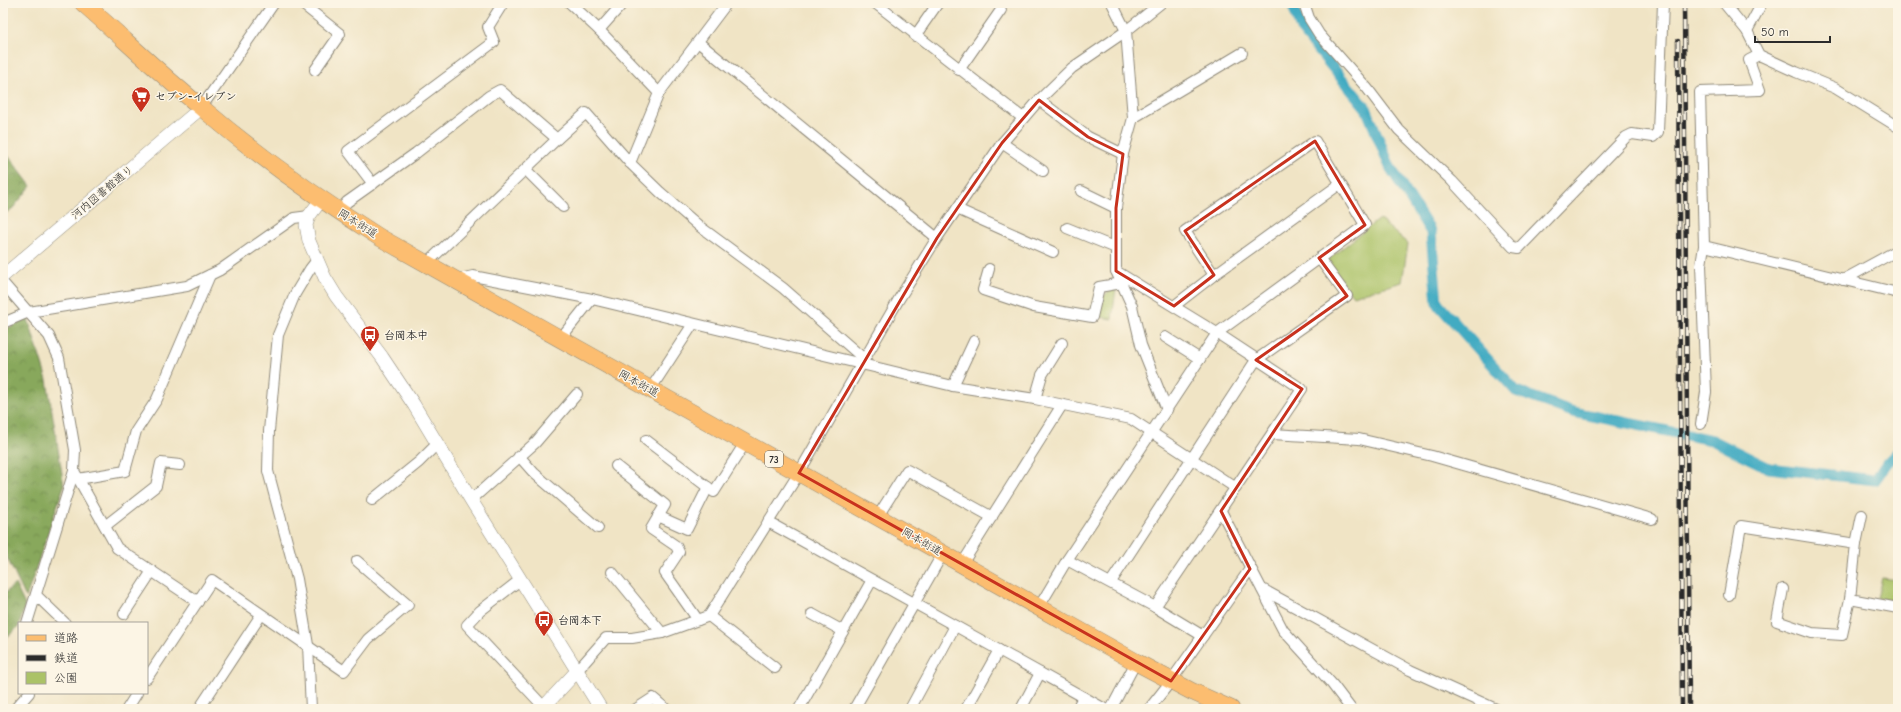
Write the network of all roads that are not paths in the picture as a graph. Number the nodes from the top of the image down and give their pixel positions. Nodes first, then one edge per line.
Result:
1 (83, 3) edge
2 (274, 3) edge
3 (301, 3) edge
4 (503, 3) edge
5 (570, 3) edge
6 (623, 3) edge
7 (727, 3) edge
8 (875, 3) edge
9 (938, 3) edge
10 (1112, 3) edge
11 (1161, 3) edge
12 (1304, 3) edge
13 (1663, 3) edge
14 (1724, 3) edge
15 (1762, 3) edge
16 (1000, 10) dead end
17 (600, 30) junction
18 (1126, 31) junction
19 (1747, 31) junction
20 (915, 36) junction
21 (698, 42) junction
22 (1242, 53) dead end
23 (1759, 55) junction
24 (315, 70) dead end
25 (959, 70) junction
26 (659, 93) junction
27 (1039, 100) junction
28 (201, 108) junction
29 (1023, 118) junction
30 (1133, 118) junction
31 (1898, 127) edge
32 (557, 140) junction
33 (1002, 143) junction
34 (1123, 154) junction
35 (630, 163) junction
36 (526, 170) junction
37 (1043, 171) dead end
38 (373, 184) junction
39 (1340, 184) junction
40 (1081, 191) dead end
41 (321, 200) junction
42 (563, 207) dead end
43 (1116, 208) junction
44 (957, 209) junction
45 (338, 211) junction
46 (309, 216) junction
47 (1067, 228) dead end
48 (937, 238) junction
49 (1704, 246) junction
50 (1116, 248) junction
51 (1898, 250) edge
52 (1053, 252) dead end
53 (1319, 258) junction
54 (317, 260) junction
55 (426, 264) junction
56 (989, 269) dead end
57 (1116, 271) junction
58 (210, 275) junction
59 (1214, 275) junction
60 (3, 276) edge
61 (454, 280) junction
62 (1843, 280) junction
63 (3, 283) edge
64 (1122, 283) junction
65 (1898, 293) edge
66 (592, 299) junction
67 (1174, 306) junction
68 (29, 312) junction
69 (3, 323) edge
70 (693, 324) junction
71 (1217, 333) junction
72 (1165, 337) dead end
73 (560, 338) junction
74 (974, 341) dead end
75 (1062, 343) dead end
76 (1200, 359) junction
77 (1256, 360) junction
78 (862, 362) junction
79 (953, 386) junction
80 (650, 390) junction
81 (577, 394) dead end
82 (1035, 399) junction
83 (1062, 405) junction
84 (1167, 410) junction
85 (1701, 424) dead end
86 (1152, 434) junction
87 (1272, 434) junction
88 (646, 440) dead end
89 (745, 443) junction
90 (437, 444) junction
91 (519, 456) junction
92 (1191, 459) junction
93 (180, 465) dead end
94 (616, 466) dead end
95 (799, 473) junction
96 (76, 475) junction
97 (708, 487) junction
98 (1236, 488) junction
99 (372, 500) dead end
100 (470, 500) junction
101 (1221, 512) junction
102 (1862, 515) dead end
103 (658, 516) junction
104 (878, 516) junction
105 (992, 517) junction
106 (1652, 519) dead end
107 (768, 522) junction
108 (104, 526) junction
109 (598, 528) dead end
110 (1856, 544) junction
111 (943, 553) junction
112 (1067, 560) junction
113 (357, 561) dead end
114 (962, 564) junction
115 (1250, 569) junction
116 (152, 571) junction
117 (612, 572) dead end
118 (520, 580) junction
119 (872, 580) junction
120 (1111, 582) junction
121 (1262, 589) junction
122 (1783, 589) dead end
123 (36, 595) junction
124 (1729, 595) dead end
125 (1850, 599) junction
126 (198, 602) junction
127 (914, 603) junction
128 (1039, 607) junction
129 (1155, 607) junction
130 (1898, 608) edge
131 (124, 614) dead end
132 (812, 614) dead end
133 (261, 615) junction
134 (709, 616) junction
135 (698, 620) junction
136 (27, 622) edge
137 (64, 622) edge
138 (955, 626) junction
139 (843, 631) junction
140 (662, 633) junction
141 (1203, 636) junction
142 (308, 645) junction
143 (999, 650) junction
144 (1136, 662) junction
145 (775, 668) dead end
146 (577, 671) junction
147 (1040, 673) junction
148 (148, 677) edge
149 (1171, 681) junction
150 (28, 694) edge
151 (136, 694) edge
152 (1083, 697) junction
153 (543, 708) edge
154 (15, 709) edge
155 (127, 709) edge
156 (198, 709) edge
157 (311, 709) edge
158 (601, 709) edge
159 (636, 709) edge
160 (666, 709) edge
161 (799, 709) edge
162 (854, 709) edge
163 (910, 709) edge
164 (966, 709) edge
165 (1021, 709) edge
166 (1076, 709) edge
167 (1105, 709) edge
168 (1111, 709) edge
169 (1149, 709) edge
170 (1231, 709) edge
171 (1351, 709) edge
172 (1496, 709) edge

1 - 28 main road, 岡本街道 / 73
2 - 28 street
3 - 24 street
4 - 38 street
5 - 17 street
6 - 17 street
7 - 21 street
8 - 20 street
9 - 20 street
10 - 18 street
11 - 18 street
12 - 13 street
14 - 19 street
15 - 19 street
16 - 25 street
17 - 26 street
18 - 27 street
18 - 30 street
19 - 23 street
20 - 25 street
21 - 26 street
21 - 48 street
22 - 30 street
23 - 31 street
23 - 49 street
25 - 29 street
26 - 35 street
27 - 29 street
27 - 34 street
28 - 41 main road, 岡本街道 / 73
28 - 60 street, 河内図書館通り
29 - 33 street
30 - 34 street
32 - 35 street
32 - 36 street
32 - 38 street
33 - 37 street
33 - 44 street
34 - 43 street
35 - 78 street
36 - 42 street
36 - 55 street
38 - 45 street
39 - 53 street
39 - 59 street
39 - 59 street
40 - 43 street
41 - 45 main road, 岡本街道 / 73
41 - 46 street
43 - 50 street
44 - 48 street
44 - 52 street
45 - 55 main road, 岡本街道 / 73
46 - 54 street
46 - 58 street
47 - 50 street
48 - 78 street
49 - 62 street
49 - 85 street
50 - 57 street
51 - 62 street
53 - 71 street
53 - 77 street
54 - 90 street
54 - 142 street
55 - 61 main road, 岡本街道 / 73
56 - 64 street
57 - 64 street
57 - 67 street
58 - 68 street
58 - 96 street
59 - 67 street
61 - 66 street
61 - 73 main road, 岡本街道 / 73
62 - 65 street
63 - 68 street
64 - 84 street
66 - 70 street
66 - 73 street
67 - 71 street
68 - 69 street
68 - 96 street
70 - 78 street
70 - 80 street
71 - 76 street
71 - 77 street
72 - 76 street
73 - 80 main road, 岡本街道 / 73
74 - 79 street
75 - 82 street
76 - 84 street
77 - 87 street
77 - 92 street
78 - 79 street
78 - 95 street
79 - 82 street
80 - 89 main road, 岡本街道 / 73
81 - 91 street
82 - 83 street
83 - 86 street
83 - 105 street
84 - 86 street
86 - 92 street
86 - 112 street
87 - 98 street
87 - 106 street
88 - 97 street
89 - 95 main road, 岡本街道 / 73
89 - 97 street
90 - 99 street
90 - 100 street
91 - 100 street
91 - 109 street
92 - 98 street
92 - 120 street
93 - 108 street
94 - 103 street
95 - 104 main road, 岡本街道 / 73
95 - 107 street
96 - 108 street
96 - 123 street
97 - 103 street
98 - 101 street
100 - 118 street
101 - 115 street
101 - 129 street
102 - 110 street
103 - 135 street
104 - 105 street
104 - 111 main road, 岡本街道 / 73
105 - 114 street
107 - 119 street
107 - 134 street
108 - 116 street
110 - 124 street
110 - 125 street
111 - 114 main road, 岡本街道 / 73
111 - 127 street
112 - 120 street
112 - 128 street
113 - 142 street
114 - 128 main road, 岡本街道 / 73
115 - 121 street
115 - 141 street
116 - 126 street
116 - 131 street
117 - 140 street
118 - 146 street
118 - 153 street
119 - 127 street
119 - 139 street
120 - 129 street
121 - 171 street
121 - 172 street
122 - 125 street
123 - 136 street
123 - 137 street
125 - 130 street
126 - 133 street
126 - 148 street
127 - 138 street
127 - 162 street
128 - 144 main road, 岡本街道 / 73
129 - 141 street
132 - 139 street
133 - 142 street
133 - 156 street
134 - 135 street
134 - 145 street
135 - 140 street
138 - 143 street
138 - 163 street
139 - 161 street
140 - 146 street
141 - 149 street
142 - 157 street
143 - 147 street
143 - 164 street
144 - 149 main road, 岡本街道 / 73
144 - 168 street
146 - 153 street
146 - 158 street
147 - 152 street
147 - 165 street
149 - 169 street
149 - 170 main road, 岡本街道 / 73
150 - 154 street
151 - 155 street
152 - 166 street
152 - 167 street
159 - 160 street

